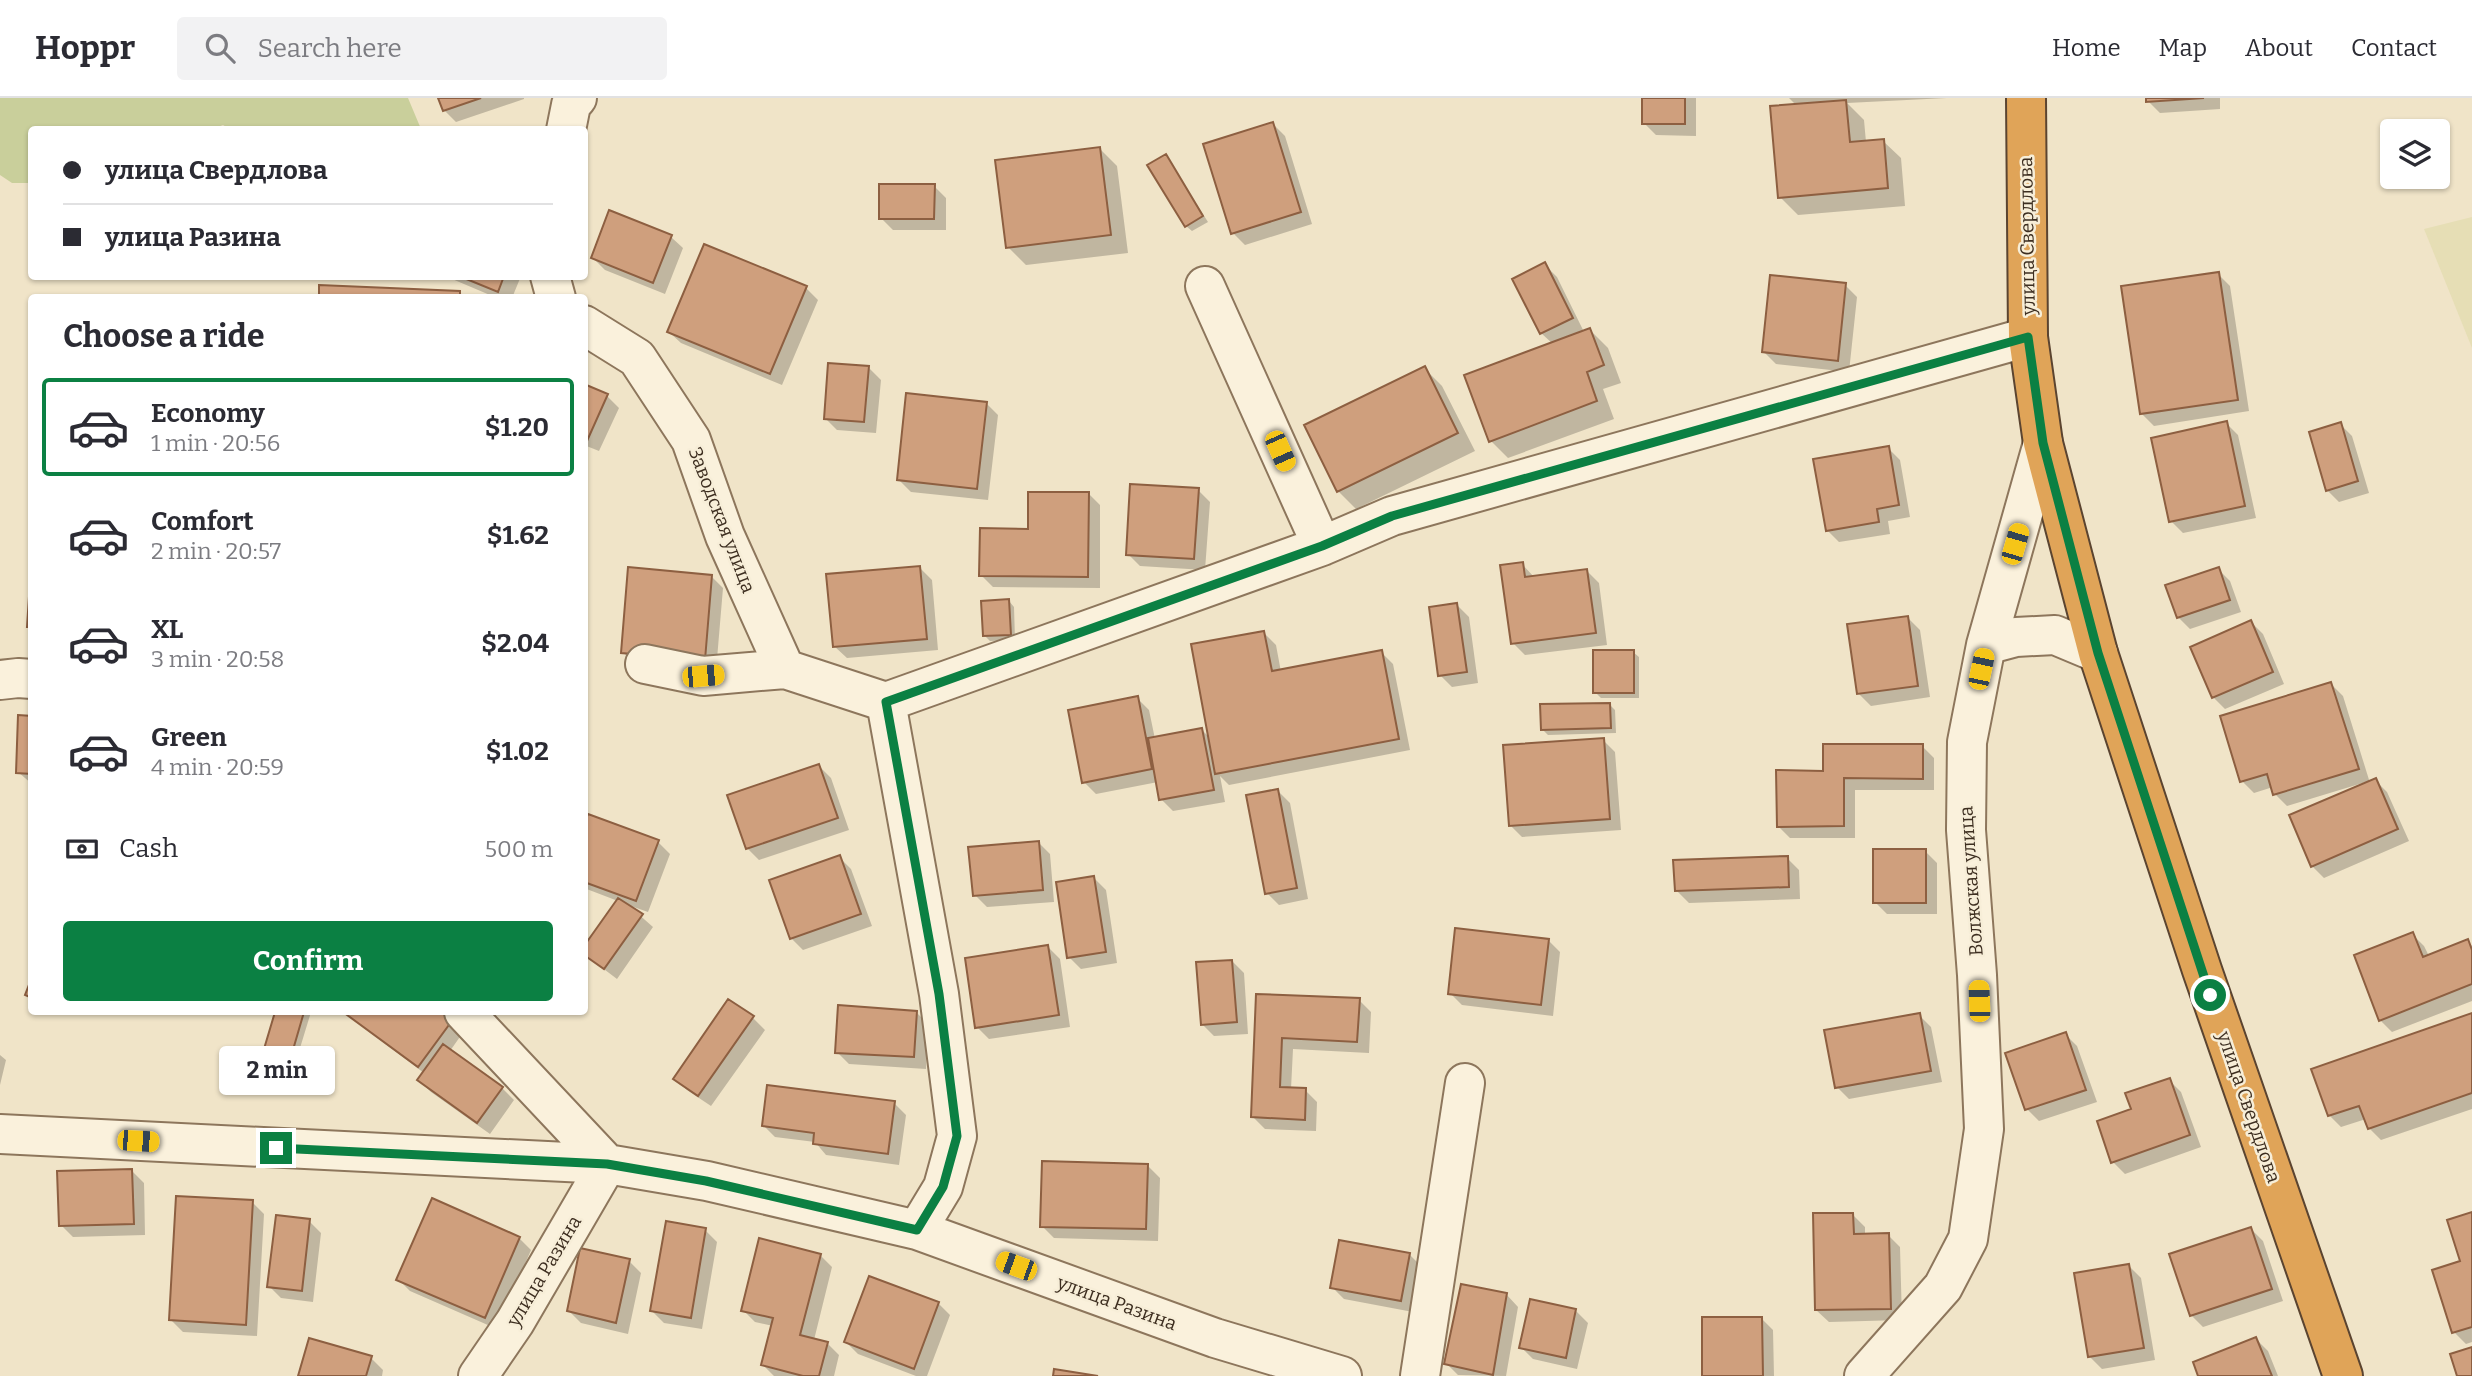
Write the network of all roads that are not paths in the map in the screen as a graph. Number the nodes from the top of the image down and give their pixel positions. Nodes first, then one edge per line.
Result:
1 (2026, 98) edge
2 (1205, 286) dead end
3 (588, 327) edge
4 (2028, 337) junction
5 (2043, 443) junction
6 (1322, 546) junction
7 (1986, 645) junction
8 (2098, 653) junction
9 (645, 664) dead end
10 (785, 669) junction
11 (28, 679) edge
12 (0, 680) edge
13 (886, 702) junction
14 (467, 1015) edge
15 (1465, 1083) dead end
16 (0, 1134) edge
17 (607, 1164) junction
18 (917, 1230) junction
19 (478, 1376) edge
20 (1342, 1376) edge
21 (1420, 1376) edge
22 (1864, 1376) edge
23 (2343, 1376) edge

1 - 4 highway, улица Свердлова
2 - 6 street
3 - 10 street, Заводская улица
4 - 5 highway, улица Свердлова
4 - 6 street
5 - 7 street, Волжская улица
5 - 8 highway, улица Свердлова
6 - 13 street
7 - 8 street
7 - 22 street, Волжская улица
8 - 23 highway, улица Свердлова
9 - 10 street
10 - 13 street
11 - 12 street
13 - 18 street
14 - 17 street
15 - 21 street
16 - 17 street, улица Разина
17 - 18 street, улица Разина
17 - 19 street, улица Разина
18 - 20 street, улица Разина

